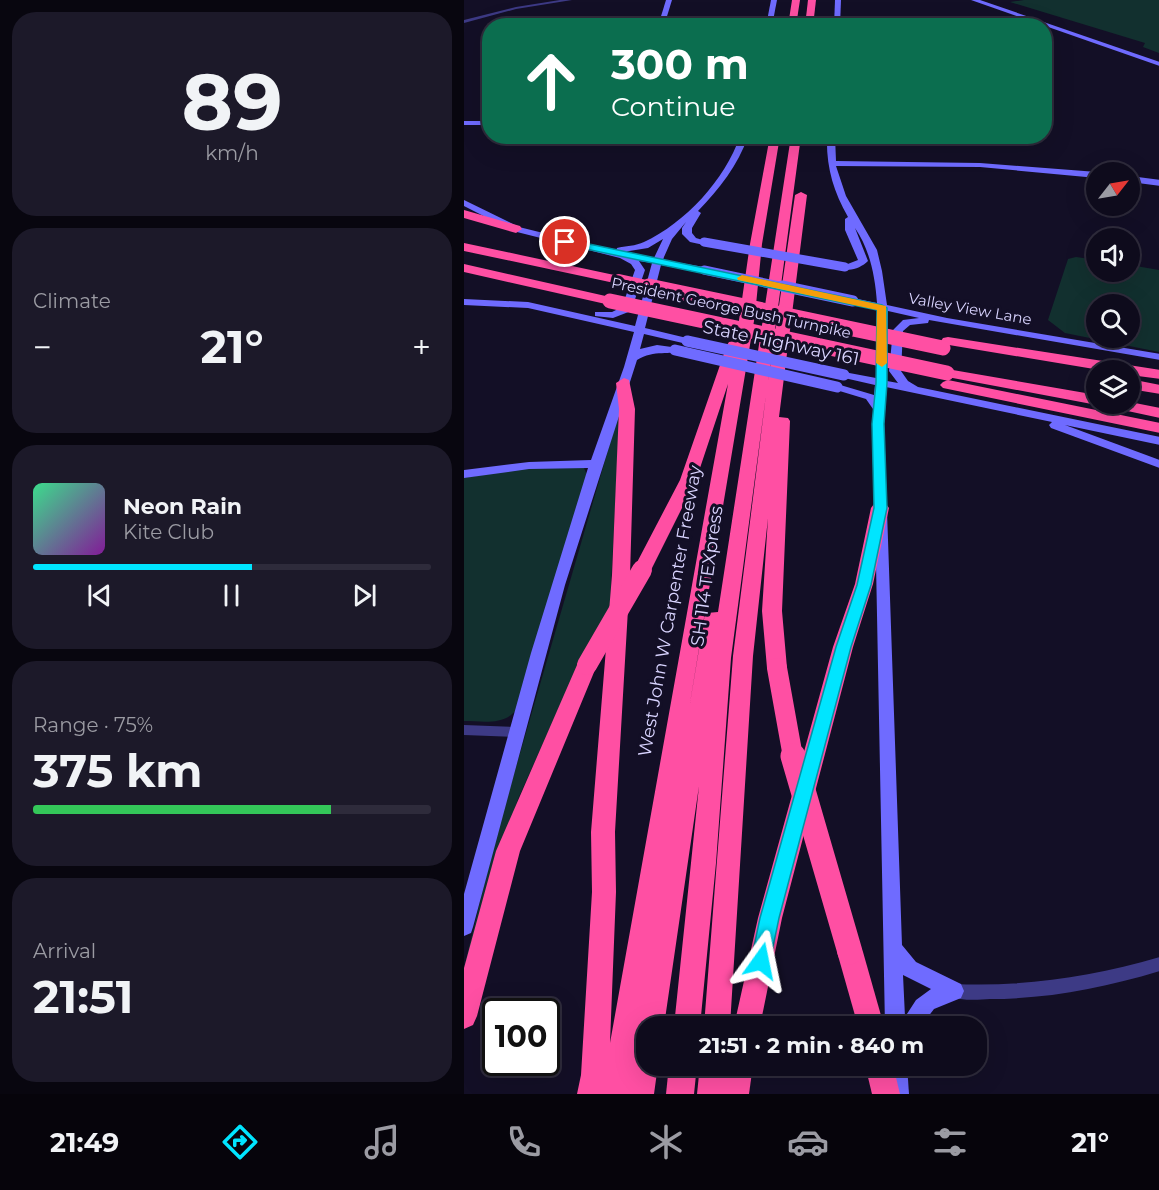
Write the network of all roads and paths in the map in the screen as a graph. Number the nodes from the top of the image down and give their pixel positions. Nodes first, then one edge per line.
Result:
1 (570, 0) edge
2 (669, 0) edge
3 (773, 0) edge
4 (796, 0) edge
5 (812, 0) edge
6 (838, 0) edge
7 (974, 0) edge
8 (988, 0) edge
9 (663, 18) edge
10 (770, 18) edge
11 (793, 18) edge
12 (810, 18) edge
13 (837, 18) edge
14 (1026, 18) edge
15 (1042, 18) edge
16 (464, 21) edge
17 (1052, 21) edge
18 (1052, 27) edge
19 (1160, 57) edge
20 (1160, 64) edge
21 (464, 123) edge
22 (482, 123) edge
23 (741, 144) edge
24 (774, 144) edge
25 (795, 144) edge
26 (807, 144) edge
27 (831, 144) edge
28 (772, 161) junction
29 (831, 164) junction
30 (1086, 174) edge
31 (1140, 180) edge
32 (1160, 183) edge
33 (705, 199) junction
34 (464, 203) edge
35 (464, 214) edge
36 (851, 215) junction
37 (675, 227) junction
38 (516, 229) junction
39 (464, 247) edge
40 (600, 251) junction
41 (658, 261) junction
42 (464, 268) edge
43 (464, 302) edge
44 (882, 308) junction
45 (567, 313) junction
46 (748, 315) junction
47 (947, 321) junction
48 (640, 329) junction
49 (945, 345) junction
50 (1160, 357) edge
51 (631, 359) junction
52 (1086, 365) edge
53 (1140, 372) edge
54 (1160, 375) edge
55 (1086, 376) edge
56 (947, 379) junction
57 (624, 383) junction
58 (882, 383) junction
59 (1140, 386) edge
60 (775, 387) junction
61 (1160, 390) edge
62 (925, 393) junction
63 (1086, 398) edge
64 (880, 408) junction
65 (1140, 409) edge
66 (1022, 413) junction
67 (1160, 413) edge
68 (1160, 428) edge
69 (1160, 441) edge
70 (594, 464) junction
71 (1160, 464) edge
72 (464, 474) edge
73 (880, 508) junction
74 (464, 730) edge
75 (517, 732) junction
76 (464, 927) edge
77 (894, 950) junction
78 (1160, 964) edge
79 (953, 991) junction
80 (464, 1016) edge
81 (653, 1016) edge
82 (688, 1016) edge
83 (718, 1016) edge
84 (749, 1016) edge
85 (867, 1016) edge
86 (895, 1016) edge
87 (915, 1016) edge
88 (643, 1076) edge
89 (682, 1076) edge
90 (713, 1076) edge
91 (737, 1076) edge
92 (592, 1094) edge
93 (615, 1094) edge
94 (640, 1094) edge
95 (680, 1094) edge
96 (711, 1094) edge
97 (735, 1094) edge

1 - 16 street
2 - 9 main road
3 - 10 main road
4 - 11 highway
5 - 12 highway
6 - 13 main road
7 - 14 main road
8 - 15 main road
17 - 19 main road
18 - 20 main road
21 - 22 main road
23 - 33 main road
24 - 28 highway, West John W Carpenter Freeway
25 - 82 highway, SH 114 TEXpress
26 - 60 highway
27 - 29 main road
28 - 46 highway, West John W Carpenter Freeway
28 - 81 highway, SH 114 TEXpress
29 - 30 main road
29 - 36 main road
31 - 32 main road
33 - 36 main road, bridge
33 - 37 main road
34 - 38 main road, Valley View Lane
35 - 38 highway
36 - 44 main road
37 - 40 main road
37 - 41 main road
38 - 40 main road, Valley View Lane
39 - 49 highway, President George Bush Turnpike, bridge
40 - 41 main road, Valley View Lane
40 - 45 main road
41 - 44 main road, Valley View Lane, bridge
41 - 48 main road
42 - 56 highway, President George Bush Turnpike, bridge
43 - 45 main road, State Highway 161
44 - 47 main road, Valley View Lane
44 - 58 main road
45 - 48 main road, State Highway 161
46 - 80 highway, bridge
46 - 93 highway, West John W Carpenter Freeway
47 - 50 main road, Valley View Lane
47 - 62 main road
48 - 51 main road
48 - 58 main road, State Highway 161, bridge
49 - 52 highway
49 - 55 highway
51 - 57 main road
51 - 64 main road, bridge
53 - 54 highway
56 - 63 highway
56 - 68 highway
57 - 70 main road
57 - 92 highway
58 - 62 main road, State Highway 161
58 - 64 main road
59 - 61 highway
60 - 83 highway
60 - 85 highway, bridge
62 - 66 main road, State Highway 161
64 - 73 main road
65 - 67 highway
66 - 69 main road, State Highway 161
66 - 71 main road
70 - 72 main road
70 - 75 main road
73 - 77 main road
73 - 84 highway
74 - 75 street
75 - 76 main road
77 - 79 main road
77 - 86 main road
78 - 79 street
79 - 87 main road
88 - 94 highway
89 - 95 highway
90 - 96 highway
91 - 97 highway

